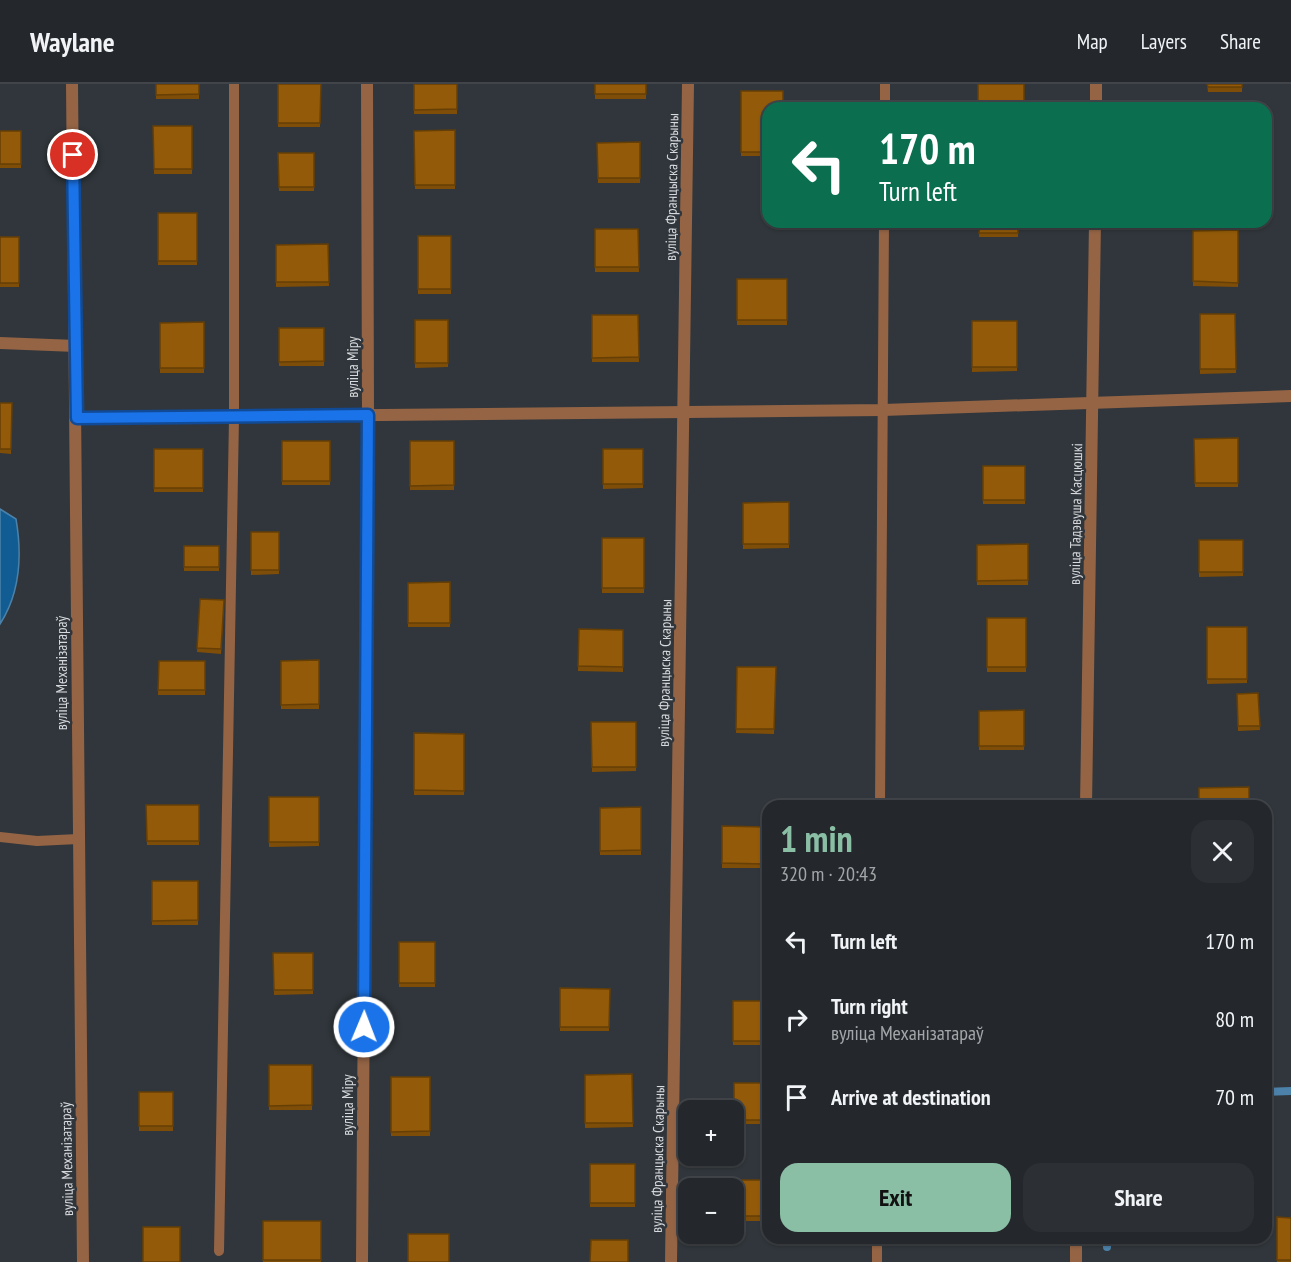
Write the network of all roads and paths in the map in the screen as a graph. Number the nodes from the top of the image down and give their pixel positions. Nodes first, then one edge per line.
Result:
1 (72, 84) edge
2 (234, 84) edge
3 (367, 84) edge
4 (688, 84) edge
5 (885, 84) edge
6 (1096, 84) edge
7 (885, 102) edge
8 (1096, 102) edge
9 (884, 228) edge
10 (1095, 228) edge
11 (0, 343) edge
12 (76, 346) junction
13 (1291, 396) edge
14 (1092, 403) junction
15 (883, 410) junction
16 (683, 412) junction
17 (368, 415) junction
18 (77, 418) junction
19 (234, 418) junction
20 (880, 800) edge
21 (1086, 800) edge
22 (0, 837) edge
23 (78, 839) junction
24 (877, 1244) edge
25 (1076, 1244) edge
26 (219, 1251) dead end
27 (83, 1262) edge
28 (362, 1262) edge
29 (671, 1262) edge
30 (877, 1262) edge
31 (1076, 1262) edge

1 - 12 street, вуліца Механізатараў
2 - 19 lane
3 - 17 street, вуліца Міру
4 - 16 street, вуліца Францыска Скарыны
5 - 7 lane
6 - 8 street
9 - 15 lane
10 - 14 street, вуліца Тадэвуша Касцюшкі
11 - 12 street
12 - 18 street, вуліца Механізатараў
13 - 14 street
14 - 15 street
14 - 21 street, вуліца Тадэвуша Касцюшкі
15 - 16 street
15 - 20 lane
16 - 17 street
16 - 29 street, вуліца Францыска Скарыны
17 - 19 street
17 - 28 street, вуліца Міру
18 - 19 street
18 - 23 street, вуліца Механізатараў
19 - 26 lane
22 - 23 lane
23 - 27 street, вуліца Механізатараў
24 - 30 lane
25 - 31 street

